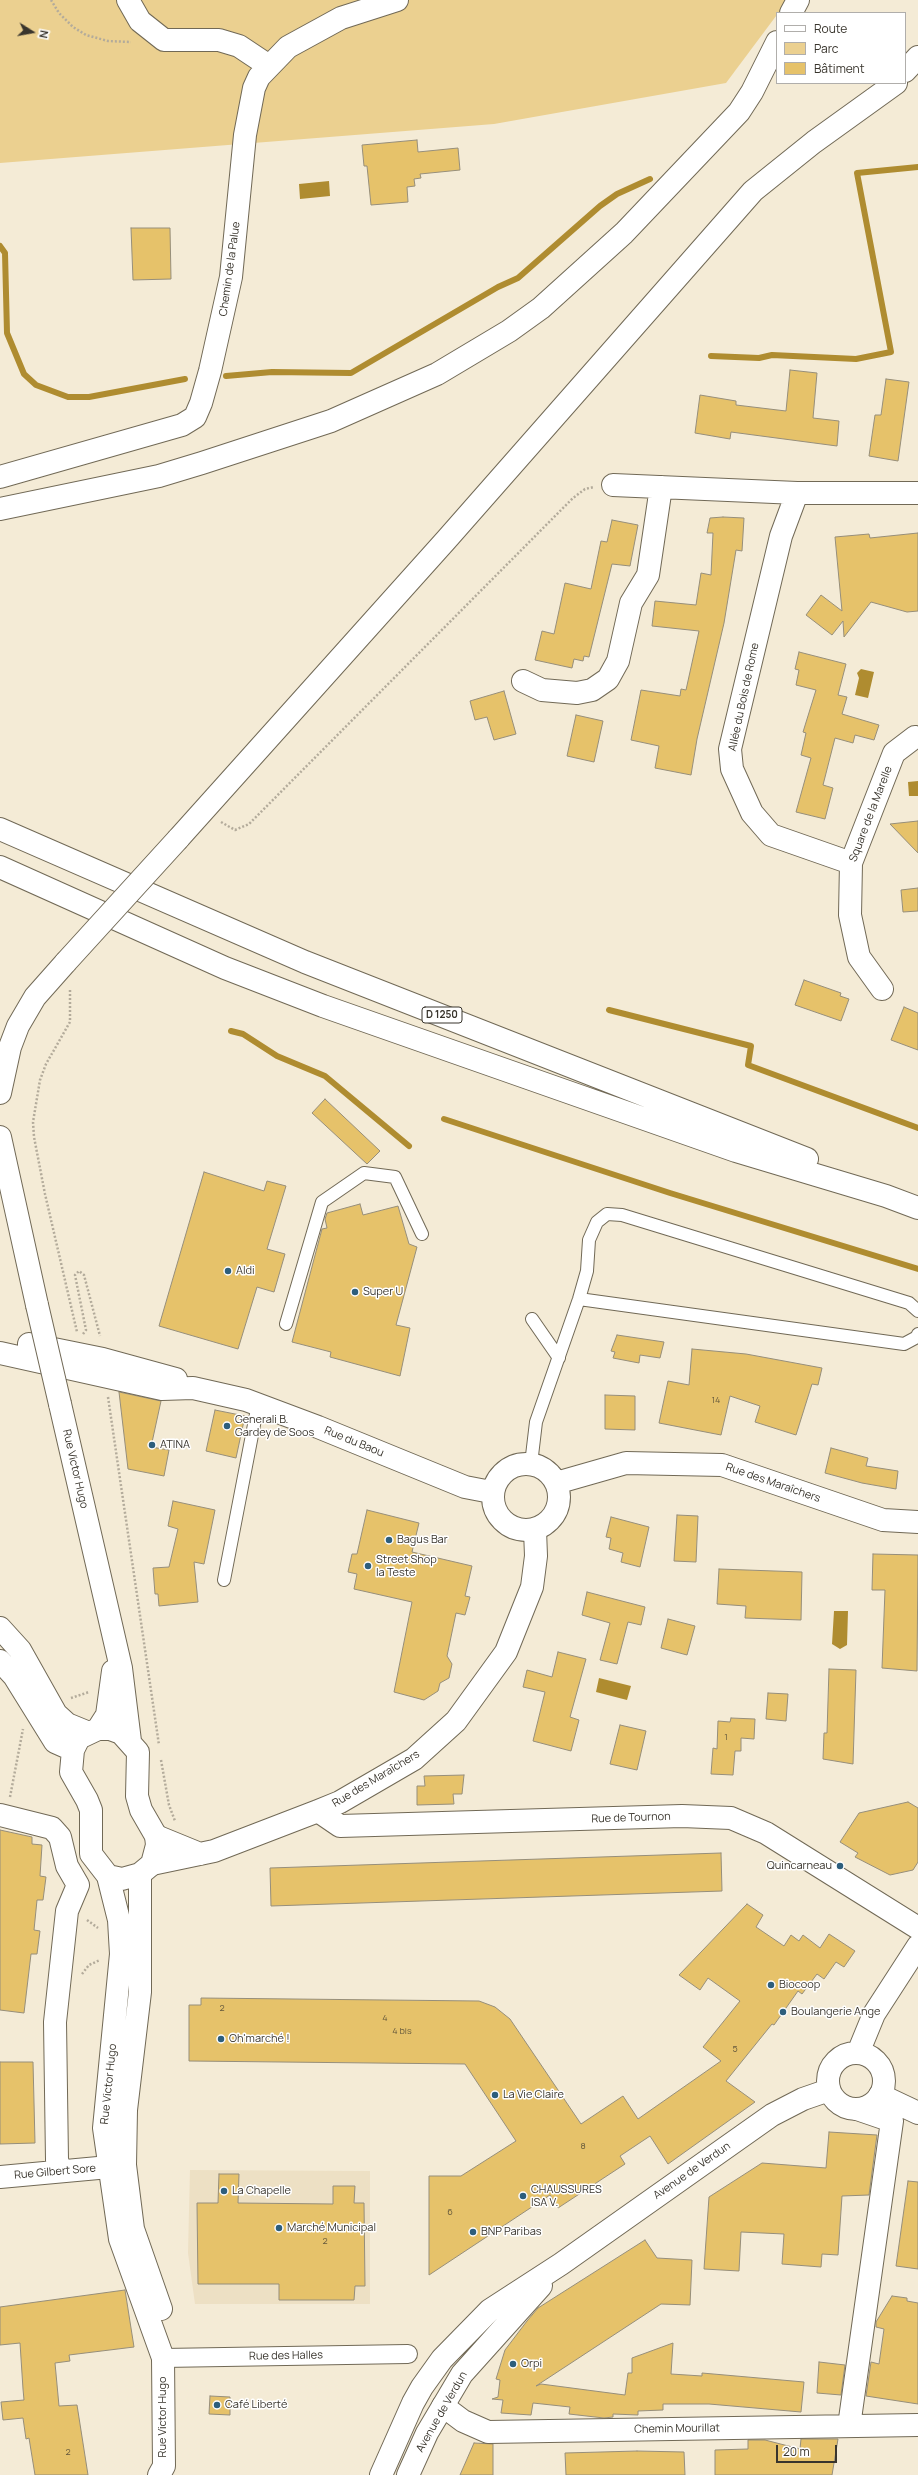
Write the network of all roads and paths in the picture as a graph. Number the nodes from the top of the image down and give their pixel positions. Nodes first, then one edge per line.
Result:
1 (51, 0) edge
2 (128, 0) edge
3 (397, 0) edge
4 (798, 0) edge
5 (792, 12) edge
6 (164, 40) junction
7 (776, 44) edge
8 (918, 57) edge
9 (269, 66) junction
10 (918, 70) edge
11 (906, 71) edge
12 (906, 76) edge
13 (893, 84) edge
14 (0, 477) edge
15 (613, 485) joint
16 (661, 487) junction
17 (797, 493) junction
18 (918, 493) edge
19 (0, 509) edge
20 (523, 681) dead end
21 (915, 737) dead end
22 (218, 819) dead end
23 (0, 829) edge
24 (851, 863) junction
25 (0, 867) edge
26 (882, 989) dead end
27 (0, 1093) edge
28 (0, 1137) edge
29 (886, 1196) junction
30 (918, 1208) edge
31 (422, 1234) dead end
32 (579, 1300) junction
33 (918, 1311) edge
34 (532, 1319) dead end
35 (286, 1324) dead end
36 (918, 1334) edge
37 (0, 1338) edge
38 (0, 1353) edge
39 (559, 1358) junction
40 (193, 1388) junction
41 (258, 1404) junction
42 (531, 1464) junction
43 (556, 1483) junction
44 (491, 1492) junction
45 (918, 1522) edge
46 (535, 1530) junction
47 (224, 1580) dead end
48 (0, 1628) edge
49 (114, 1634) junction
50 (0, 1661) edge
51 (93, 1731) junction
52 (130, 1741) junction
53 (73, 1750) junction
54 (318, 1811) junction
55 (0, 1815) edge
56 (156, 1836) junction
57 (200, 1854) junction
58 (146, 1869) junction
59 (108, 1876) junction
60 (70, 1903) junction
61 (918, 1928) edge
62 (101, 1930) dead end
63 (918, 1946) edge
64 (103, 1957) dead end
65 (81, 1976) dead end
66 (858, 2053) junction
67 (829, 2090) junction
68 (880, 2095) junction
69 (857, 2109) junction
70 (918, 2114) edge
71 (109, 2167) junction
72 (61, 2171) junction
73 (0, 2177) edge
74 (561, 2264) junction
75 (408, 2354) dead end
76 (163, 2358) junction
77 (443, 2406) junction
78 (918, 2425) edge
79 (849, 2426) junction
80 (159, 2475) edge
81 (381, 2475) edge
82 (408, 2475) edge

1 - 6 path
2 - 6 street
3 - 9 street, Chemin de la Palue
4 - 5 street
6 - 9 street
7 - 19 street
8 - 11 street
9 - 14 street, Chemin de la Palue
10 - 12 street
13 - 27 street, bridge
15 - 16 street
15 - 22 path
16 - 17 street
16 - 20 street
17 - 18 street
17 - 24 street, Allée du Bois de Rome
21 - 24 street, Square de la Marelle
23 - 29 street, D 1250
24 - 26 street, Square de la Marelle
25 - 29 street, D 1250
28 - 49 street, Rue Victor Hugo, bridge
29 - 30 street, D 1250
31 - 35 lane
32 - 33 lane
32 - 36 lane
32 - 39 lane
34 - 39 lane
37 - 40 street, Rue du Baou
38 - 40 street, Rue du Baou
39 - 42 lane
40 - 41 street, Rue du Baou
41 - 44 street, Rue du Baou
41 - 47 lane
42 - 43 street
42 - 44 street
43 - 45 street, Rue des Maraîchers
43 - 46 street
44 - 46 street
46 - 54 street, Rue des Maraîchers
48 - 51 street
49 - 51 street, Rue Victor Hugo
49 - 52 street, Rue Victor Hugo
50 - 53 street
51 - 52 street
51 - 53 street, Rue Victor Hugo
52 - 56 street
53 - 59 street
54 - 57 street, Rue des Maraîchers
54 - 61 street, Rue de Tournon
55 - 60 street
56 - 57 street
56 - 58 street, Rue Victor Hugo
57 - 58 street, Rue des Maraîchers
58 - 59 street, Rue des Maraîchers
58 - 76 street, Rue Victor Hugo
59 - 71 street, Rue Victor Hugo
60 - 62 path
60 - 72 street
63 - 66 street
64 - 65 path
66 - 67 street
66 - 68 street
67 - 69 street
67 - 74 street, Avenue de Verdun
68 - 69 street
68 - 70 street
69 - 79 street
71 - 72 street, Rue Gilbert Sore
71 - 76 street, Rue Victor Hugo
72 - 73 street, Rue Gilbert Sore
74 - 77 street, Avenue de Verdun
74 - 81 street, Avenue de Verdun
75 - 76 street, Rue des Halles
76 - 80 street, Rue Victor Hugo
77 - 79 street, Chemin Mourillat
77 - 82 street, Avenue de Verdun
78 - 79 street, Chemin Mourillat

